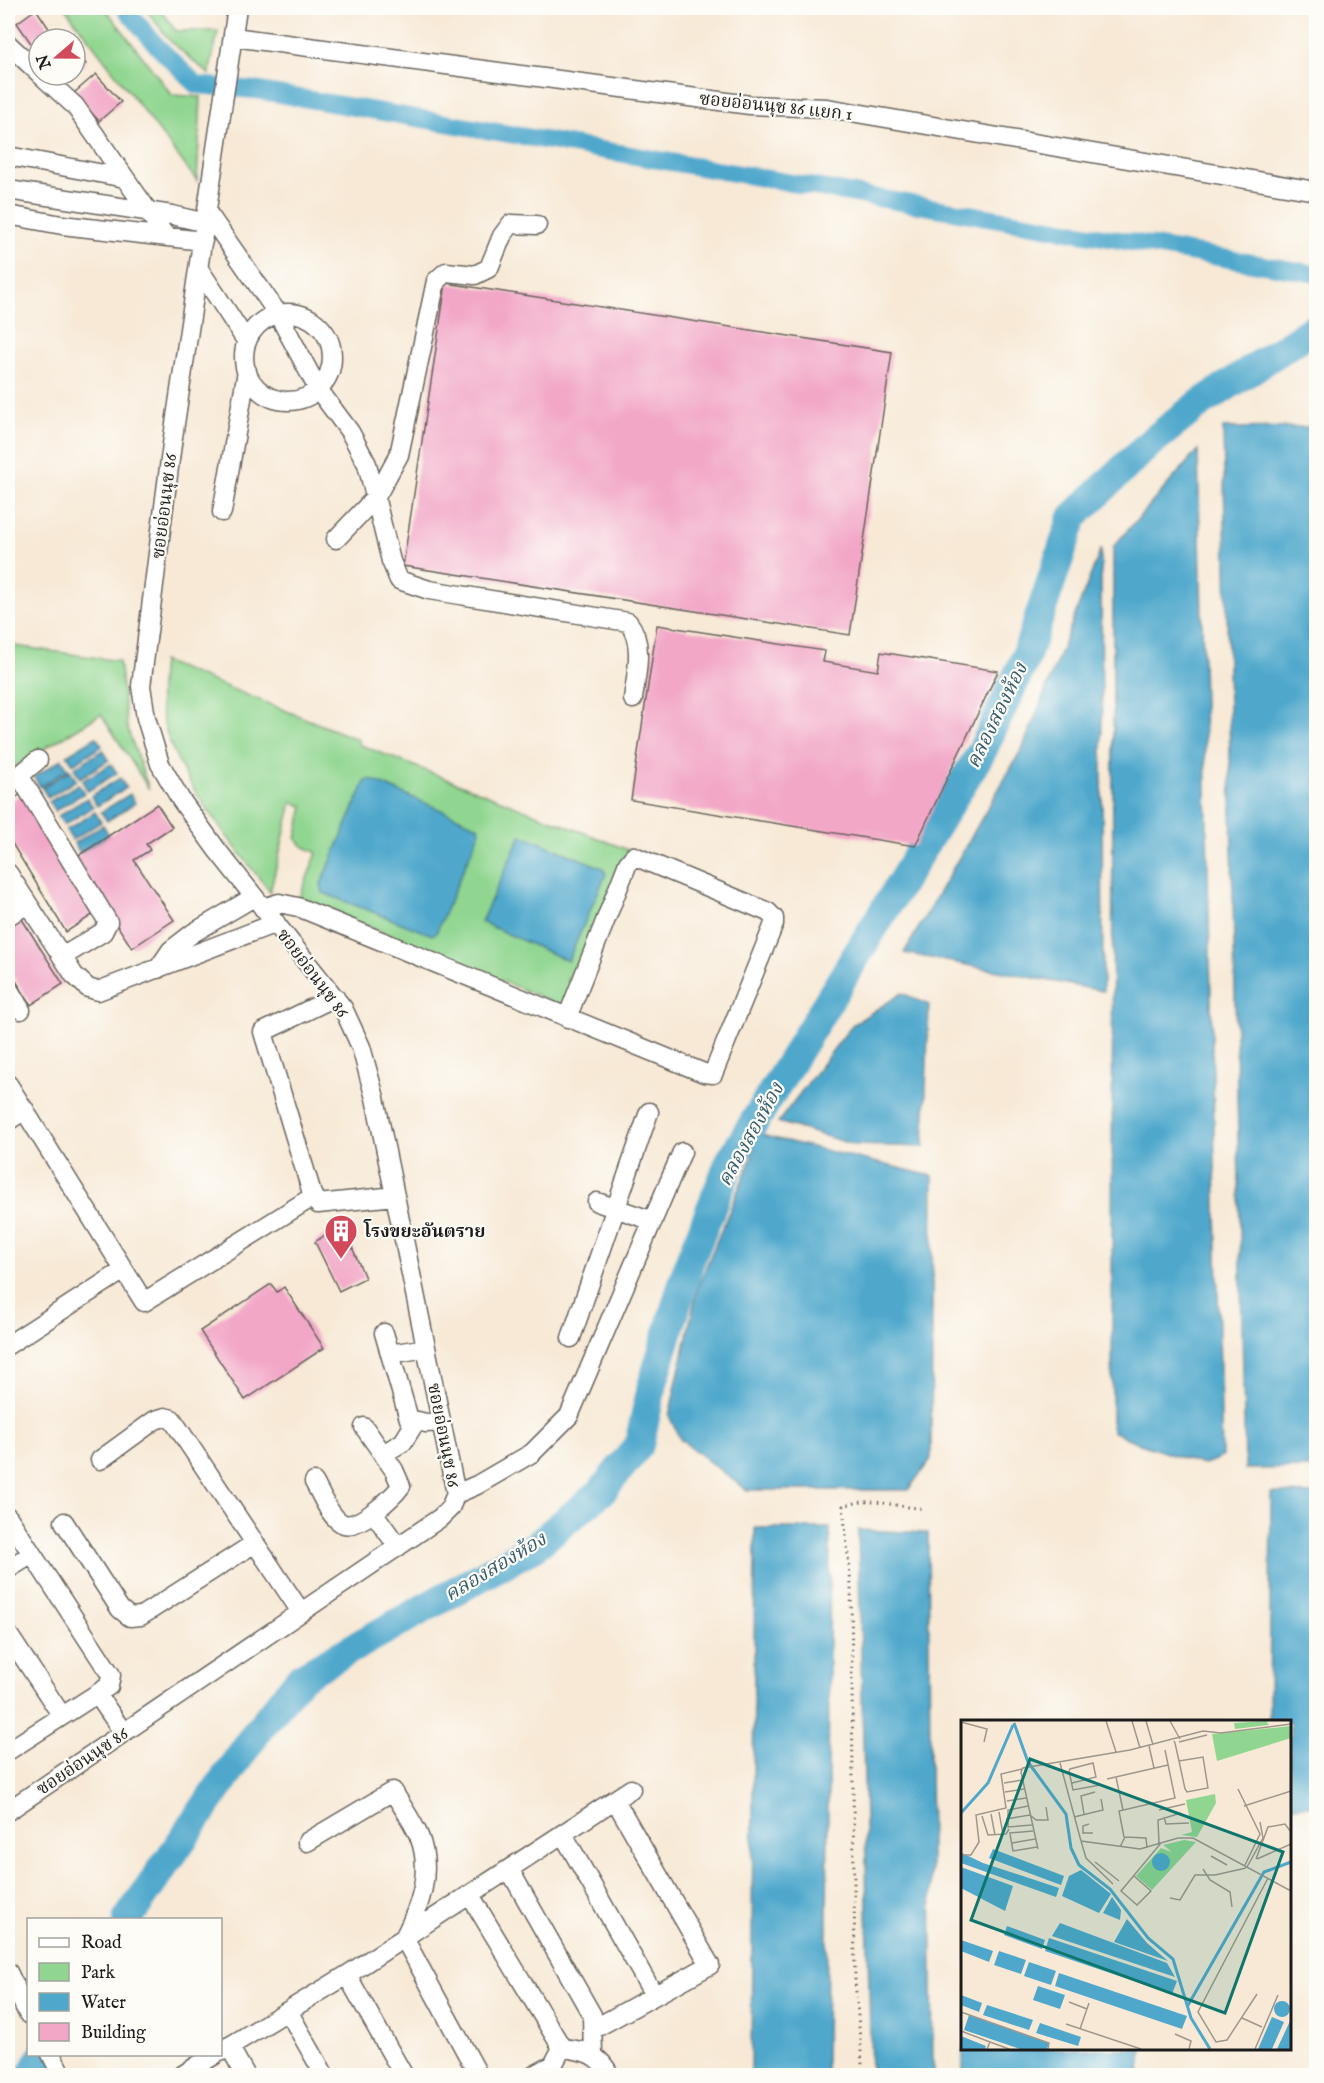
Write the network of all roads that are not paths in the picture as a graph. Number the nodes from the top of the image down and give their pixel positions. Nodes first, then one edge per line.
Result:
1 (237, 8) edge
2 (233, 37) junction
3 (8, 44) edge
4 (27, 62) edge
5 (54, 87) edge
6 (8, 156) edge
7 (125, 178) junction
8 (8, 190) edge
9 (1317, 191) edge
10 (148, 212) junction
11 (8, 215) edge
12 (206, 225) junction
13 (537, 225) dead end
14 (166, 237) junction
15 (199, 269) junction
16 (278, 314) junction
17 (247, 342) junction
18 (247, 371) junction
19 (318, 389) junction
20 (376, 497) junction
21 (222, 512) dead end
22 (336, 539) dead end
23 (633, 699) dead end
24 (38, 760) dead end
25 (8, 873) edge
26 (259, 902) junction
27 (28, 904) junction
28 (8, 916) edge
29 (276, 923) junction
30 (62, 957) junction
31 (158, 969) junction
32 (8, 988) edge
33 (335, 997) junction
34 (21, 1010) dead end
35 (567, 1018) junction
36 (8, 1084) edge
37 (25, 1110) junction
38 (649, 1112) dead end
39 (8, 1121) edge
40 (682, 1152) dead end
41 (395, 1196) junction
42 (314, 1197) junction
43 (597, 1202) dead end
44 (616, 1209) junction
45 (653, 1221) junction
46 (124, 1270) junction
47 (384, 1333) dead end
48 (571, 1338) dead end
49 (8, 1345) edge
50 (426, 1348) junction
51 (390, 1354) junction
52 (416, 1421) junction
53 (442, 1422) junction
54 (364, 1427) dead end
55 (383, 1454) junction
56 (99, 1460) dead end
57 (314, 1482) dead end
58 (456, 1494) junction
59 (373, 1512) junction
60 (8, 1517) edge
61 (64, 1522) dead end
62 (255, 1543) junction
63 (398, 1547) junction
64 (32, 1554) junction
65 (8, 1569) edge
66 (302, 1612) junction
67 (8, 1634) edge
68 (97, 1694) junction
69 (62, 1716) junction
70 (123, 1732) junction
71 (8, 1751) edge
72 (631, 1789) dead end
73 (615, 1800) junction
74 (8, 1810) edge
75 (563, 1834) junction
76 (307, 1842) dead end
77 (509, 1869) junction
78 (470, 1895) junction
79 (404, 1938) junction
80 (8, 1972) edge
81 (347, 1975) junction
82 (654, 1995) junction
83 (288, 2010) junction
84 (27, 2012) edge
85 (592, 2030) junction
86 (562, 2048) junction
87 (222, 2051) edge
88 (52, 2056) edge
89 (214, 2056) edge
90 (592, 2056) junction
91 (62, 2074) edge
92 (181, 2076) edge
93 (246, 2076) edge
94 (325, 2076) edge
95 (404, 2076) edge
96 (479, 2076) edge
97 (533, 2076) edge
98 (610, 2076) edge

1 - 2 street, ซอยอ่อนนุช 86
2 - 9 street, ซอยอ่อนนุช 86 แยก 1
2 - 12 street, ซอยอ่อนนุช 86
3 - 4 street
5 - 7 street
6 - 7 street
7 - 10 street
8 - 10 street
10 - 12 street
10 - 14 street
11 - 14 street
12 - 14 street
12 - 15 street, ซอยอ่อนนุช 86
12 - 16 street
13 - 20 street
15 - 17 street
15 - 26 street, ซอยอ่อนนุช 86
16 - 17 street
16 - 19 street
16 - 19 street
17 - 18 street
18 - 19 street
18 - 21 street
19 - 20 street
20 - 22 street
20 - 23 street
24 - 30 street
25 - 27 street
26 - 29 street, ซอยอ่อนนุช 86
26 - 31 street
26 - 35 street
27 - 28 street
27 - 30 street
29 - 31 street
29 - 33 street, ซอยอ่อนนุช 86
30 - 31 street
32 - 34 street
33 - 41 street, ซอยอ่อนนุช 86
33 - 42 street
35 - 35 street
36 - 37 street
37 - 39 street
37 - 46 street
38 - 44 street
40 - 45 street
41 - 42 street
41 - 50 street, ซอยอ่อนนุช 86
42 - 46 street
43 - 44 street
44 - 45 street
44 - 48 street
45 - 58 street
46 - 49 street
47 - 51 street
50 - 51 street
50 - 53 street, ซอยอ่อนนุช 86
51 - 52 street
52 - 53 street
52 - 55 street
53 - 58 street, ซอยอ่อนนุช 86
54 - 55 street
55 - 59 street
56 - 62 street
57 - 59 street
58 - 63 street, ซอยอ่อนนุช 86
59 - 63 street
60 - 64 street
61 - 62 street
62 - 66 street
63 - 66 street, ซอยอ่อนนุช 86
64 - 65 street
64 - 68 street
66 - 70 street, ซอยอ่อนนุช 86
67 - 69 street
68 - 69 street
68 - 70 street
69 - 71 street
70 - 74 street, ซอยอ่อนนุช 86
72 - 73 street
73 - 75 street
73 - 82 street
75 - 77 street
75 - 82 street
76 - 79 street
77 - 78 street
77 - 85 street
78 - 79 street
78 - 86 street
79 - 81 street
79 - 96 street
80 - 84 street
81 - 83 street
81 - 95 street
82 - 85 street
83 - 87 street
83 - 94 street
85 - 90 street
86 - 90 street
86 - 97 street
87 - 93 street
88 - 91 street
89 - 92 street
90 - 98 street

